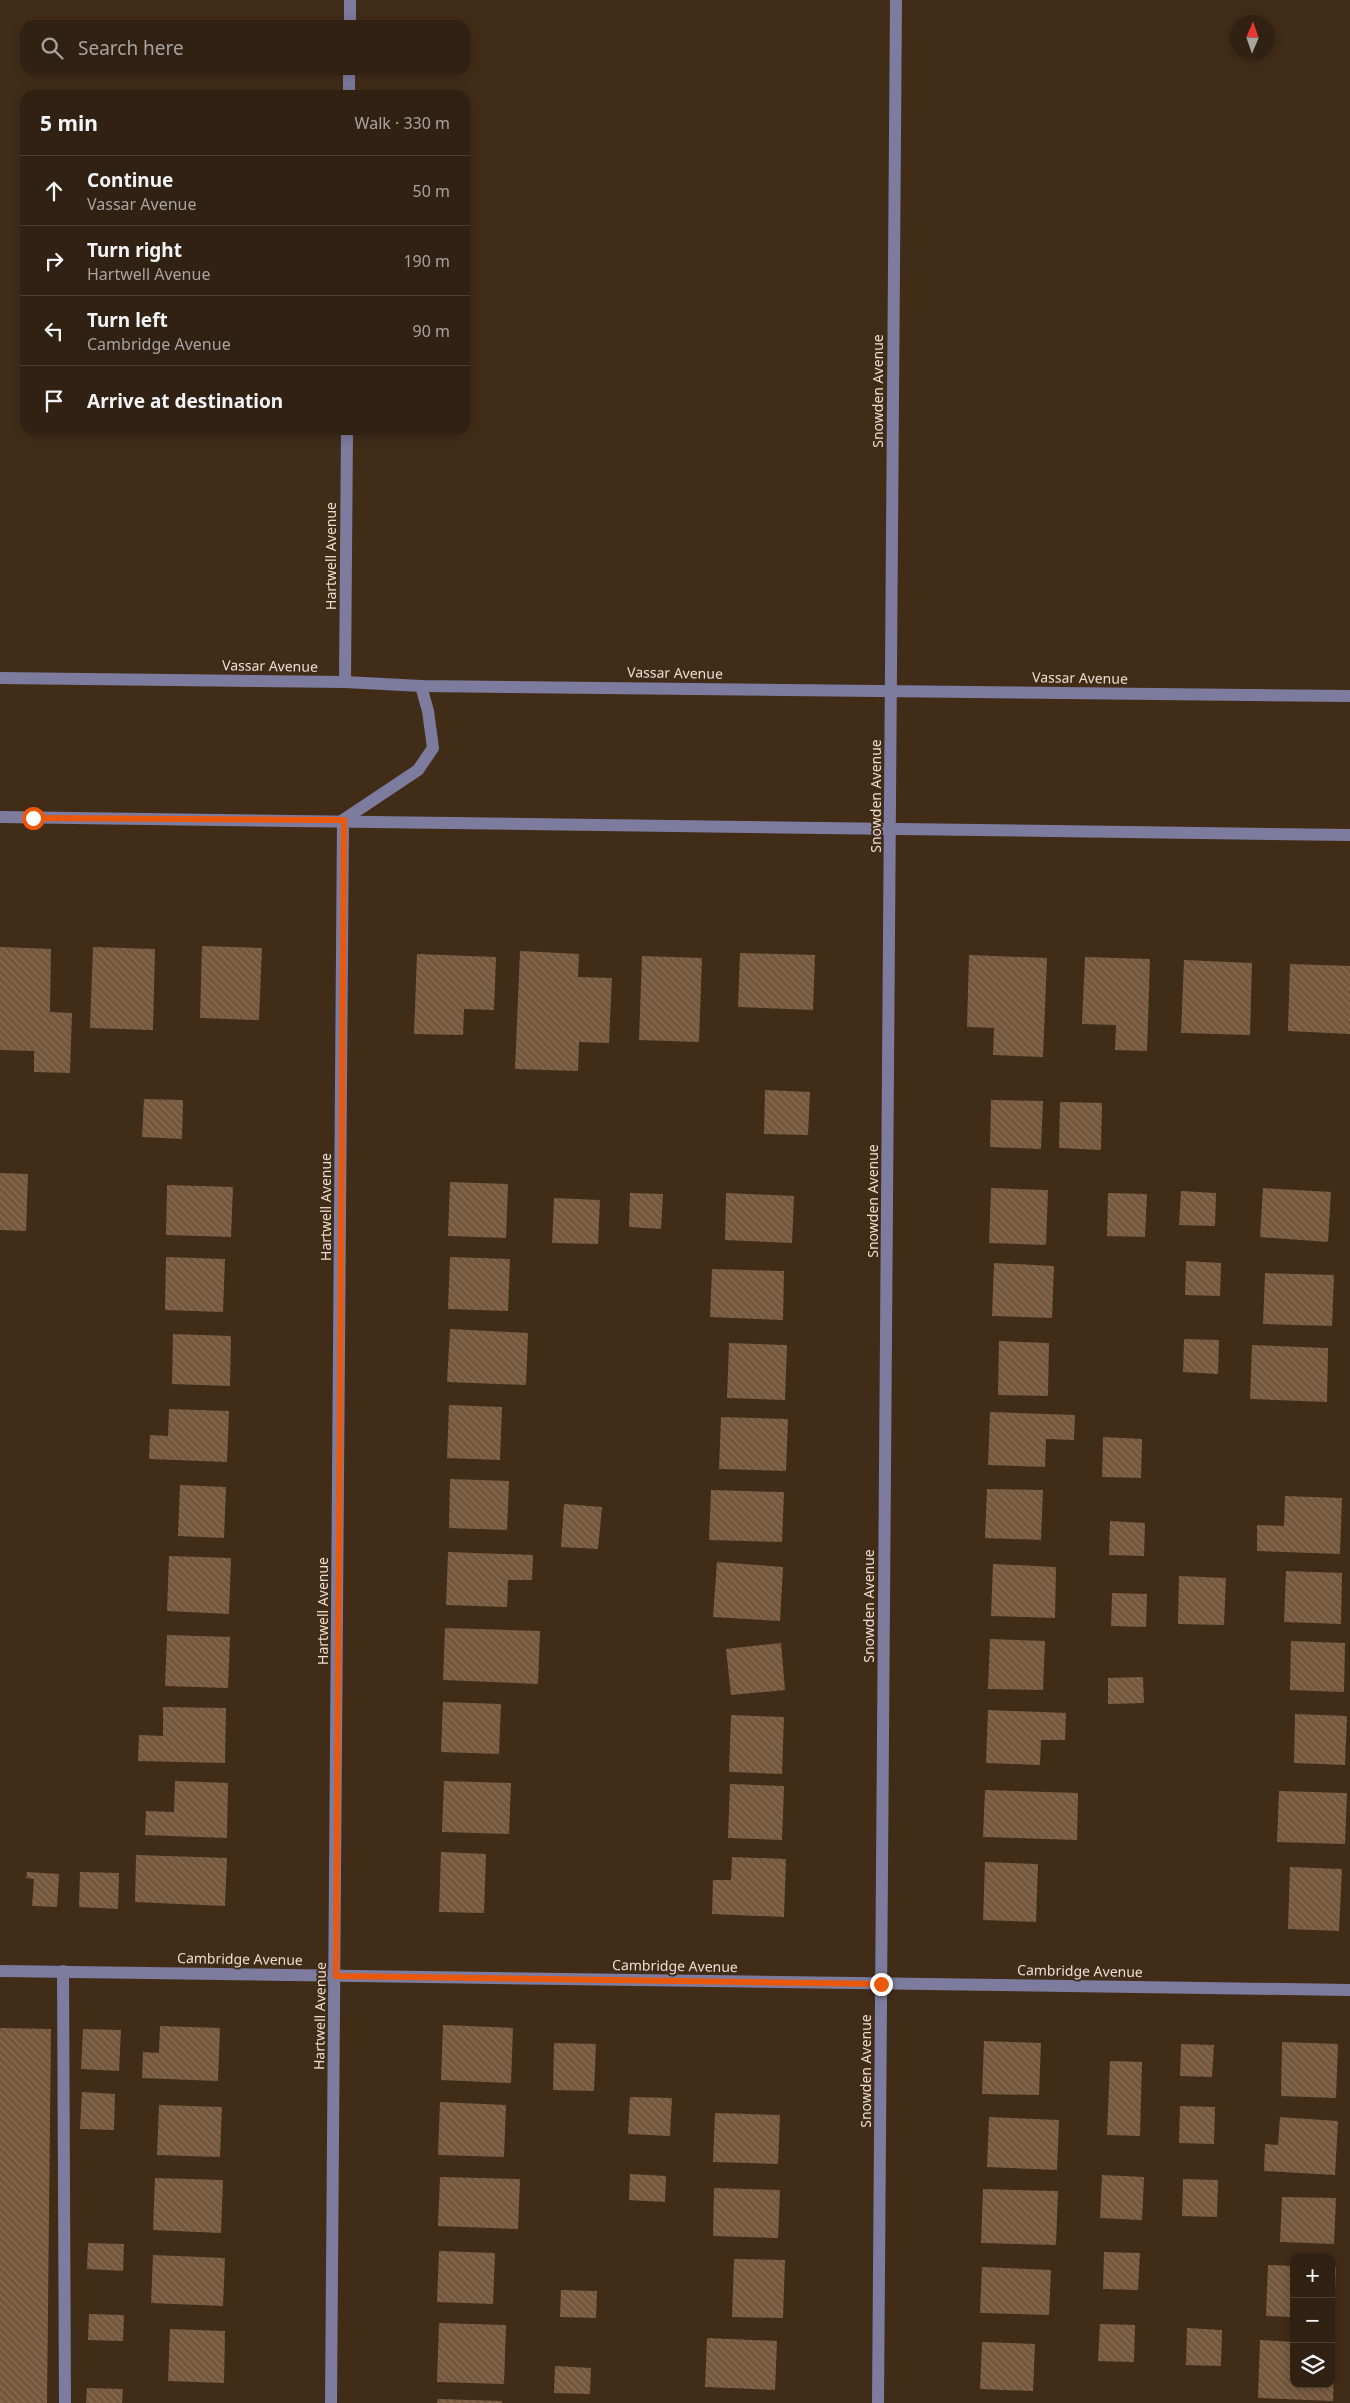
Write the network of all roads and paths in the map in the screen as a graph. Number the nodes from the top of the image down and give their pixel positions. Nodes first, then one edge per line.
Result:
1 (350, 0) edge
2 (896, 0) edge
3 (350, 20) edge
4 (349, 75) edge
5 (349, 90) edge
6 (346, 435) edge
7 (0, 678) edge
8 (345, 682) junction
9 (420, 686) junction
10 (891, 690) junction
11 (1350, 696) edge
12 (0, 817) edge
13 (344, 820) junction
14 (890, 828) junction
15 (1350, 835) edge
16 (0, 1971) edge
17 (63, 1971) junction
18 (336, 1976) junction
19 (881, 1984) junction
20 (1350, 1990) edge
21 (65, 2403) edge
22 (331, 2403) edge
23 (878, 2403) edge

1 - 3 street
2 - 10 street, Snowden Avenue
4 - 5 street
6 - 8 street, Hartwell Avenue
7 - 8 street, Vassar Avenue
8 - 9 street, Vassar Avenue
9 - 10 street, Vassar Avenue
9 - 13 street
10 - 11 street, Vassar Avenue
10 - 14 street, Snowden Avenue
12 - 13 street
13 - 14 street
13 - 18 street, Hartwell Avenue
14 - 15 street
14 - 19 street, Snowden Avenue
16 - 17 street, Cambridge Avenue
17 - 18 street, Cambridge Avenue
17 - 21 street
18 - 19 street, Cambridge Avenue
18 - 22 street, Hartwell Avenue
19 - 20 street, Cambridge Avenue
19 - 23 street, Snowden Avenue

